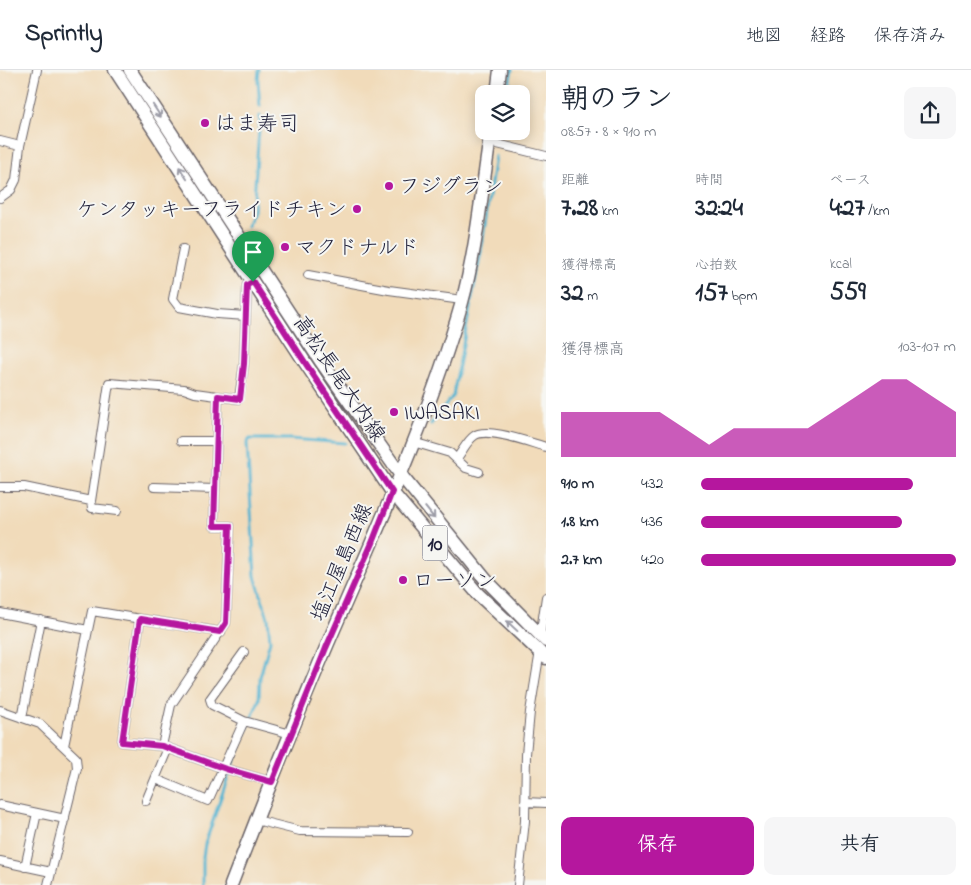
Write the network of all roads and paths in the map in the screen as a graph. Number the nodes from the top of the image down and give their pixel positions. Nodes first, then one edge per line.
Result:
1 (37, 70) edge
2 (116, 70) edge
3 (130, 70) edge
4 (500, 70) edge
5 (498, 85) edge
6 (490, 140) edge
7 (499, 140) edge
8 (0, 141) edge
9 (20, 146) junction
10 (546, 156) edge
11 (0, 198) edge
12 (183, 249) dead end
13 (308, 275) dead end
14 (253, 282) junction
15 (462, 300) junction
16 (246, 316) junction
17 (218, 396) junction
18 (181, 440) dead end
19 (216, 441) junction
20 (413, 442) junction
21 (546, 447) edge
22 (457, 458) junction
23 (480, 472) dead end
24 (400, 474) junction
25 (0, 487) edge
26 (154, 487) dead end
27 (215, 489) junction
28 (392, 492) junction
29 (91, 501) junction
30 (117, 511) dead end
31 (546, 597) edge
32 (0, 612) edge
33 (140, 619) junction
34 (41, 620) junction
35 (88, 630) junction
36 (220, 632) junction
37 (543, 647) edge
38 (244, 652) dead end
39 (0, 710) edge
40 (22, 718) junction
41 (248, 722) junction
42 (291, 734) junction
43 (64, 746) junction
44 (165, 747) junction
45 (224, 769) junction
46 (156, 779) junction
47 (272, 782) junction
48 (146, 801) dead end
49 (525, 802) junction
50 (546, 803) edge
51 (0, 805) edge
52 (36, 813) junction
53 (65, 819) junction
54 (256, 820) junction
55 (408, 832) dead end
56 (0, 861) edge
57 (25, 867) junction
58 (52, 872) junction
59 (48, 885) edge
60 (231, 885) edge
61 (518, 885) edge

1 - 9 street
14 -> 2 main road, 高松長尾大内線 / 10
3 -> 24 main road, 高松長尾大内線 / 10
4 - 5 main road
6 - 15 main road, 塩江屋島西線
7 - 10 street
8 - 9 street
9 - 11 street
12 - 16 street
13 - 15 street
14 - 16 street
14 - 28 main road, 高松長尾大内線 / 10
15 - 20 main road, 塩江屋島西線
16 - 17 street
17 - 19 street
17 - 29 street
18 - 19 street
19 - 27 street
20 - 22 street
20 - 24 main road, 塩江屋島西線
21 - 22 street
22 - 23 street
24 - 28 main road, 塩江屋島西線
24 -> 37 main road, 高松長尾大内線 / 10
25 - 29 street
26 - 27 street
27 - 36 street
37 -> 28 main road, 高松長尾大内線 / 10
28 - 42 main road, 塩江屋島西線
29 - 30 street
31 - 37 street
32 - 34 street
33 - 35 street
33 - 36 street
33 - 44 street
34 - 35 street
34 - 40 street
35 - 43 street
36 - 44 street
37 - 49 street
38 - 41 street
39 - 40 street
40 - 43 street
41 - 42 street
41 - 45 street
42 - 47 main road, 塩江屋島西線
43 - 53 street
44 - 45 street
44 - 46 street
45 - 46 street
45 - 47 street
46 - 48 street
47 - 54 main road, 塩江屋島西線
49 - 50 street
49 - 61 street
51 - 52 street
52 - 53 street
52 - 57 street
53 - 58 street
54 - 55 street
54 - 60 main road, 塩江屋島西線
56 - 57 street
57 - 58 street
58 - 59 street

